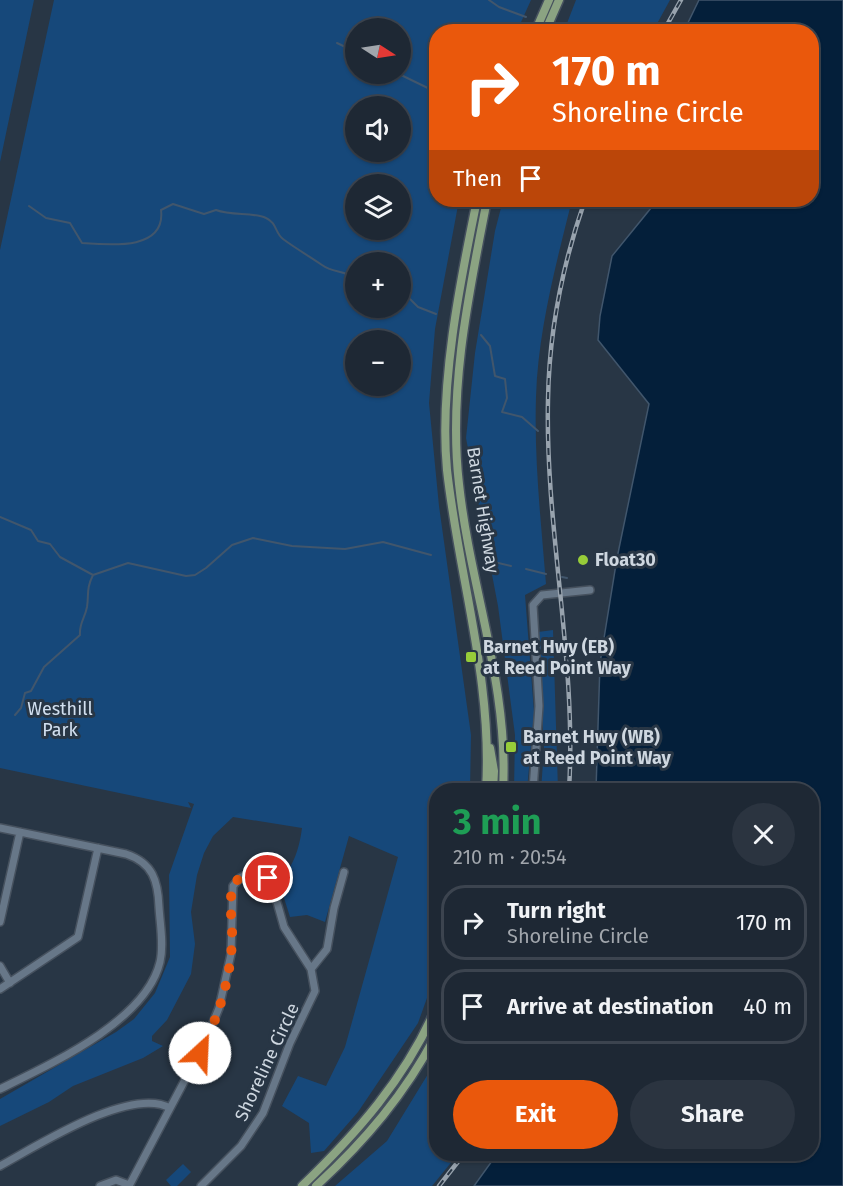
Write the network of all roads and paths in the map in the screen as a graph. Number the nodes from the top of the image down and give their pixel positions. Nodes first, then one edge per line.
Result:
1 (549, 0) edge
2 (559, 0) edge
3 (538, 24) edge
4 (548, 24) edge
5 (476, 207) edge
6 (486, 207) edge
7 (590, 590) dead end
8 (488, 742) junction
9 (486, 783) edge
10 (493, 783) edge
11 (502, 783) edge
12 (534, 783) edge
13 (0, 828) edge
14 (20, 832) junction
15 (98, 848) junction
16 (344, 872) dead end
17 (0, 922) edge
18 (0, 966) edge
19 (311, 969) junction
20 (10, 983) junction
21 (0, 989) edge
22 (429, 1022) edge
23 (429, 1047) edge
24 (0, 1089) edge
25 (170, 1108) junction
26 (0, 1166) edge
27 (100, 1186) edge
28 (129, 1186) edge
29 (201, 1186) edge
30 (302, 1186) edge
31 (316, 1186) edge

1 - 3 main road
2 - 4 main road
5 - 8 main road, Barnet Highway
6 - 11 main road, Barnet Highway
7 - 12 street
8 - 9 main road, Barnet Highway
8 - 10 main road
13 - 14 street
14 - 15 street
14 - 17 street
15 - 20 street
15 - 24 street
16 - 19 street
18 - 20 street
19 - 25 street, Shoreline Circle
19 - 29 street, Shoreline Circle
20 - 21 street
22 - 30 main road
23 - 31 main road
25 - 26 street
25 - 28 street, Shoreline Circle
27 - 28 street

